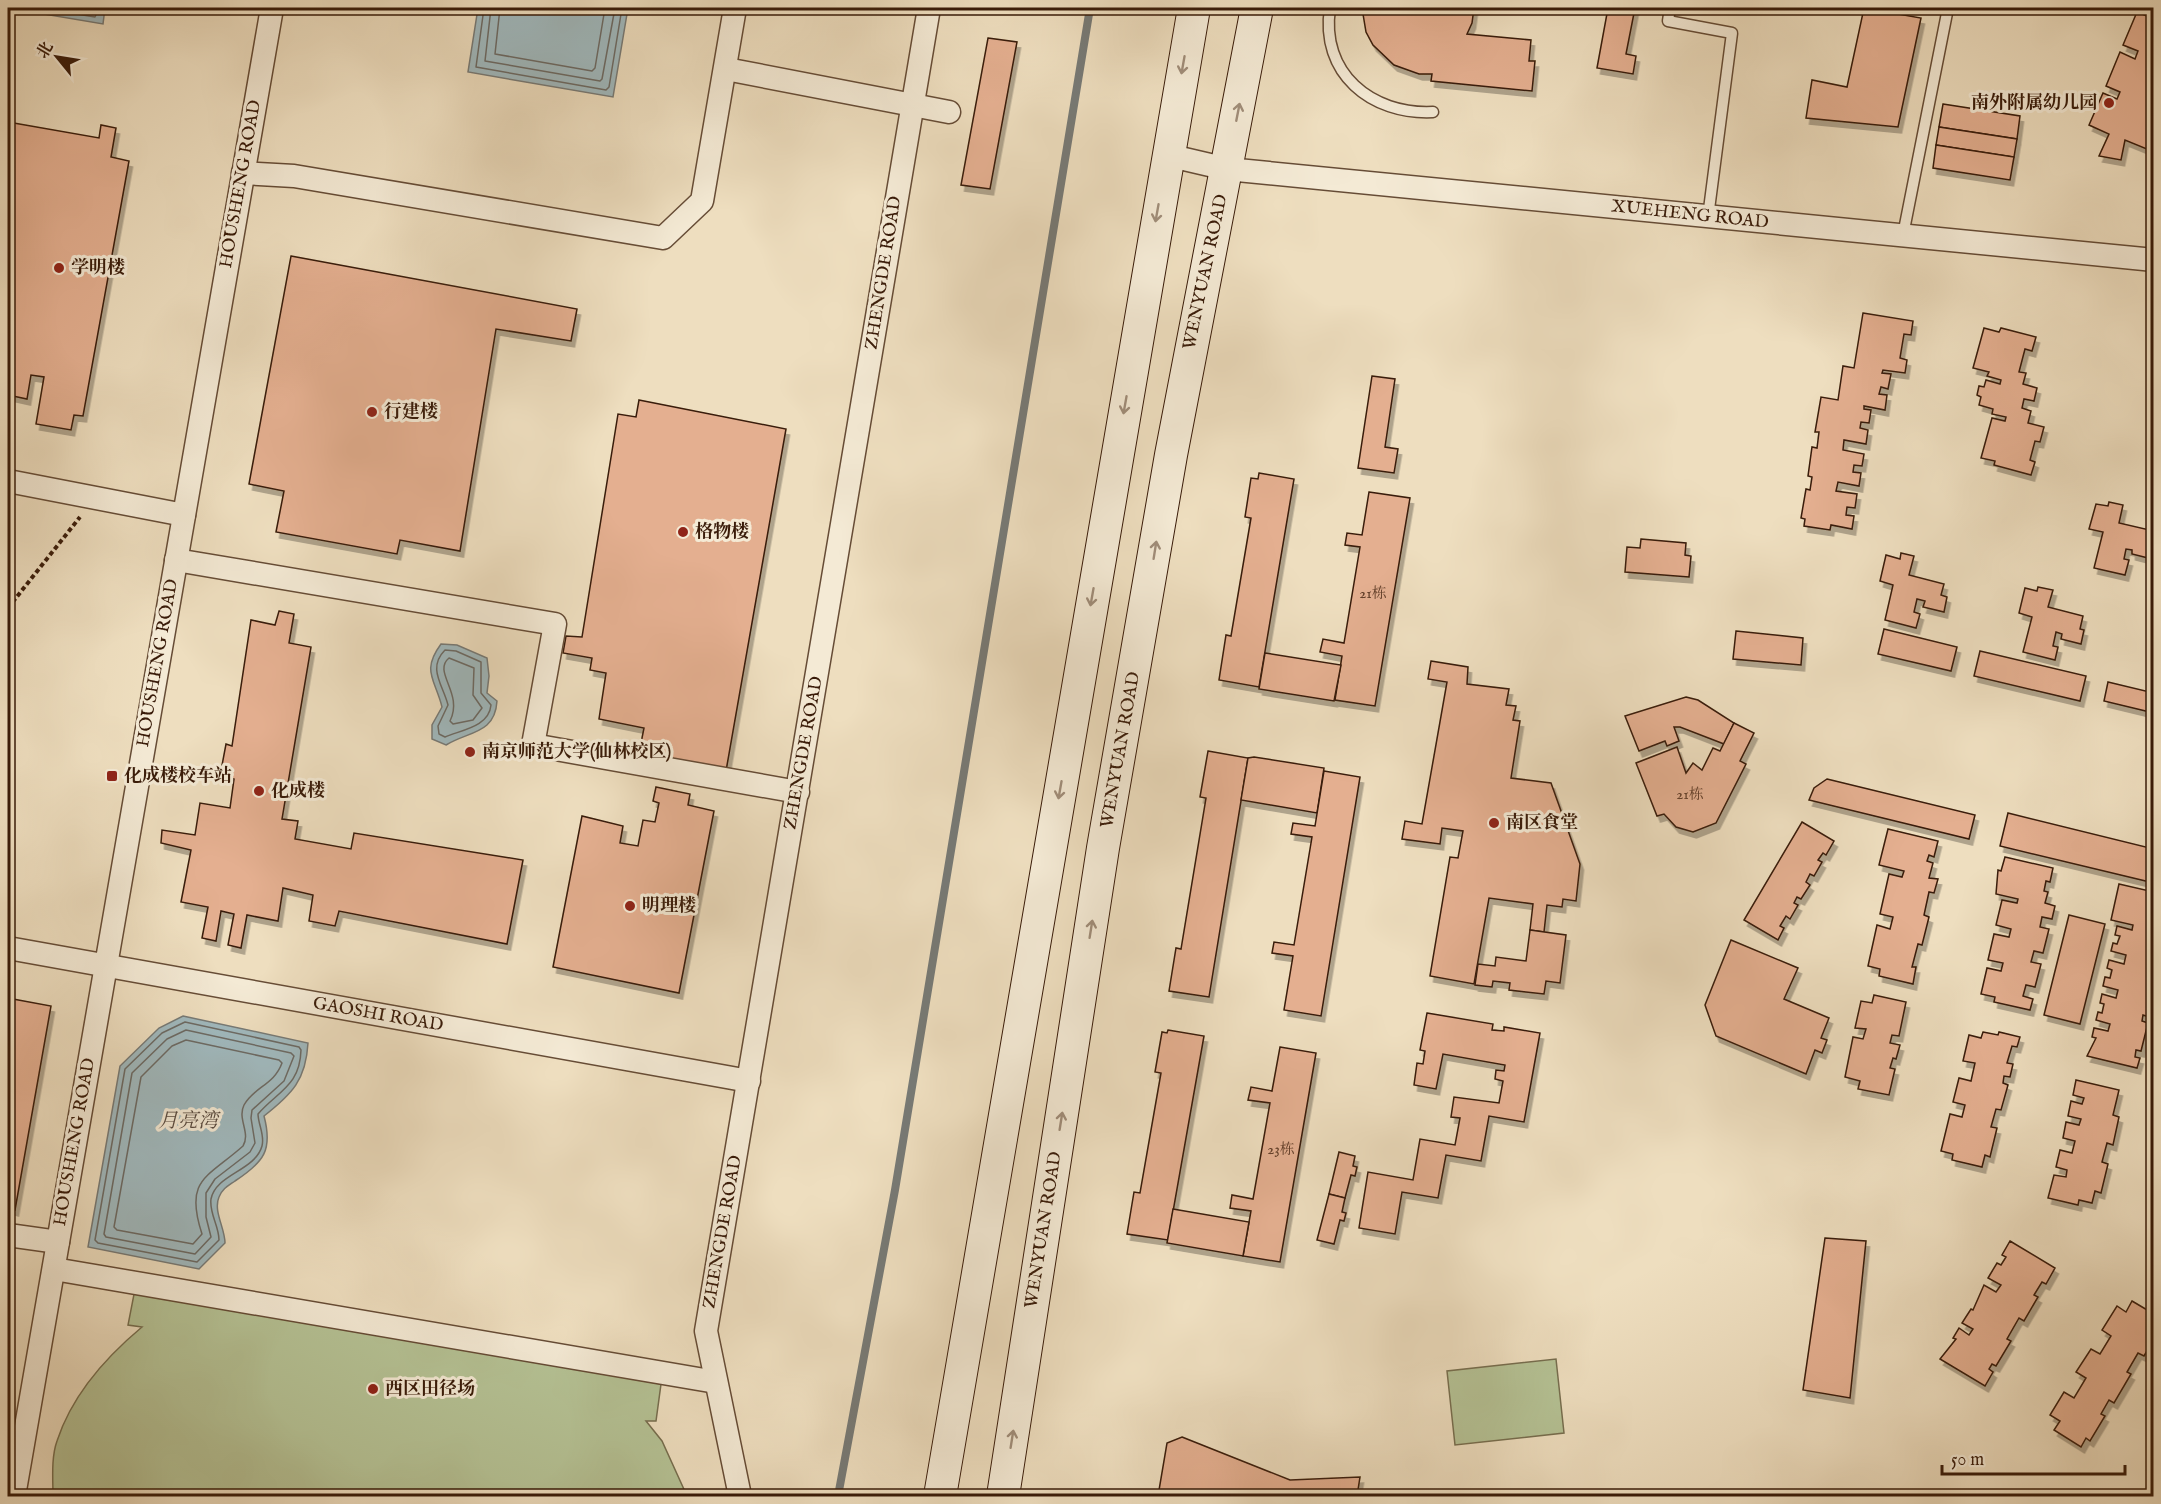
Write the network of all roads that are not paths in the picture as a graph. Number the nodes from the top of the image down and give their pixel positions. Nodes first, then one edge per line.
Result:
1 (272, 8) edge
2 (735, 8) edge
3 (929, 8) edge
4 (1194, 8) edge
5 (1257, 8) edge
6 (1330, 8) edge
7 (1670, 8) edge
8 (1948, 8) edge
9 (726, 69) junction
10 (912, 106) junction
11 (949, 112) dead end
12 (1433, 112) dead end
13 (1167, 155) junction
14 (1227, 169) junction
15 (243, 172) junction
16 (1708, 216) junction
17 (1903, 235) junction
18 (2154, 260) edge
19 (8, 481) edge
20 (184, 515) junction
21 (176, 560) junction
22 (798, 792) junction
23 (8, 948) edge
24 (106, 967) junction
25 (749, 1081) junction
26 (8, 1235) edge
27 (58, 1242) junction
28 (54, 1269) junction
29 (716, 1382) junction
30 (13, 1483) edge
31 (740, 1497) edge
32 (940, 1497) edge
33 (1003, 1497) edge

1 - 15 street, HOUSHENG ROAD
2 - 9 street
3 - 10 street, ZHENGDE ROAD
4 -> 13 main road
14 -> 5 main road, WENYUAN ROAD
6 - 12 lane
7 - 16 lane
8 - 17 lane
9 - 10 street
9 - 15 street
10 - 11 street
10 - 22 street, ZHENGDE ROAD
13 - 14 street, XUEHENG ROAD
13 -> 32 main road
14 - 16 street, XUEHENG ROAD
33 -> 14 main road, WENYUAN ROAD
15 - 20 street, HOUSHENG ROAD
16 - 17 street, XUEHENG ROAD
17 - 18 street, XUEHENG ROAD
19 - 20 street
20 - 21 street, HOUSHENG ROAD
21 - 22 street
21 - 24 street, HOUSHENG ROAD
22 - 25 street, ZHENGDE ROAD
23 - 24 street, GAOSHI ROAD
24 - 25 street, GAOSHI ROAD
24 - 27 street, HOUSHENG ROAD
25 - 29 street, ZHENGDE ROAD
26 - 27 street
27 - 28 street, HOUSHENG ROAD
28 - 29 street
28 - 30 street, HOUSHENG ROAD
29 - 31 street, ZHENGDE ROAD

